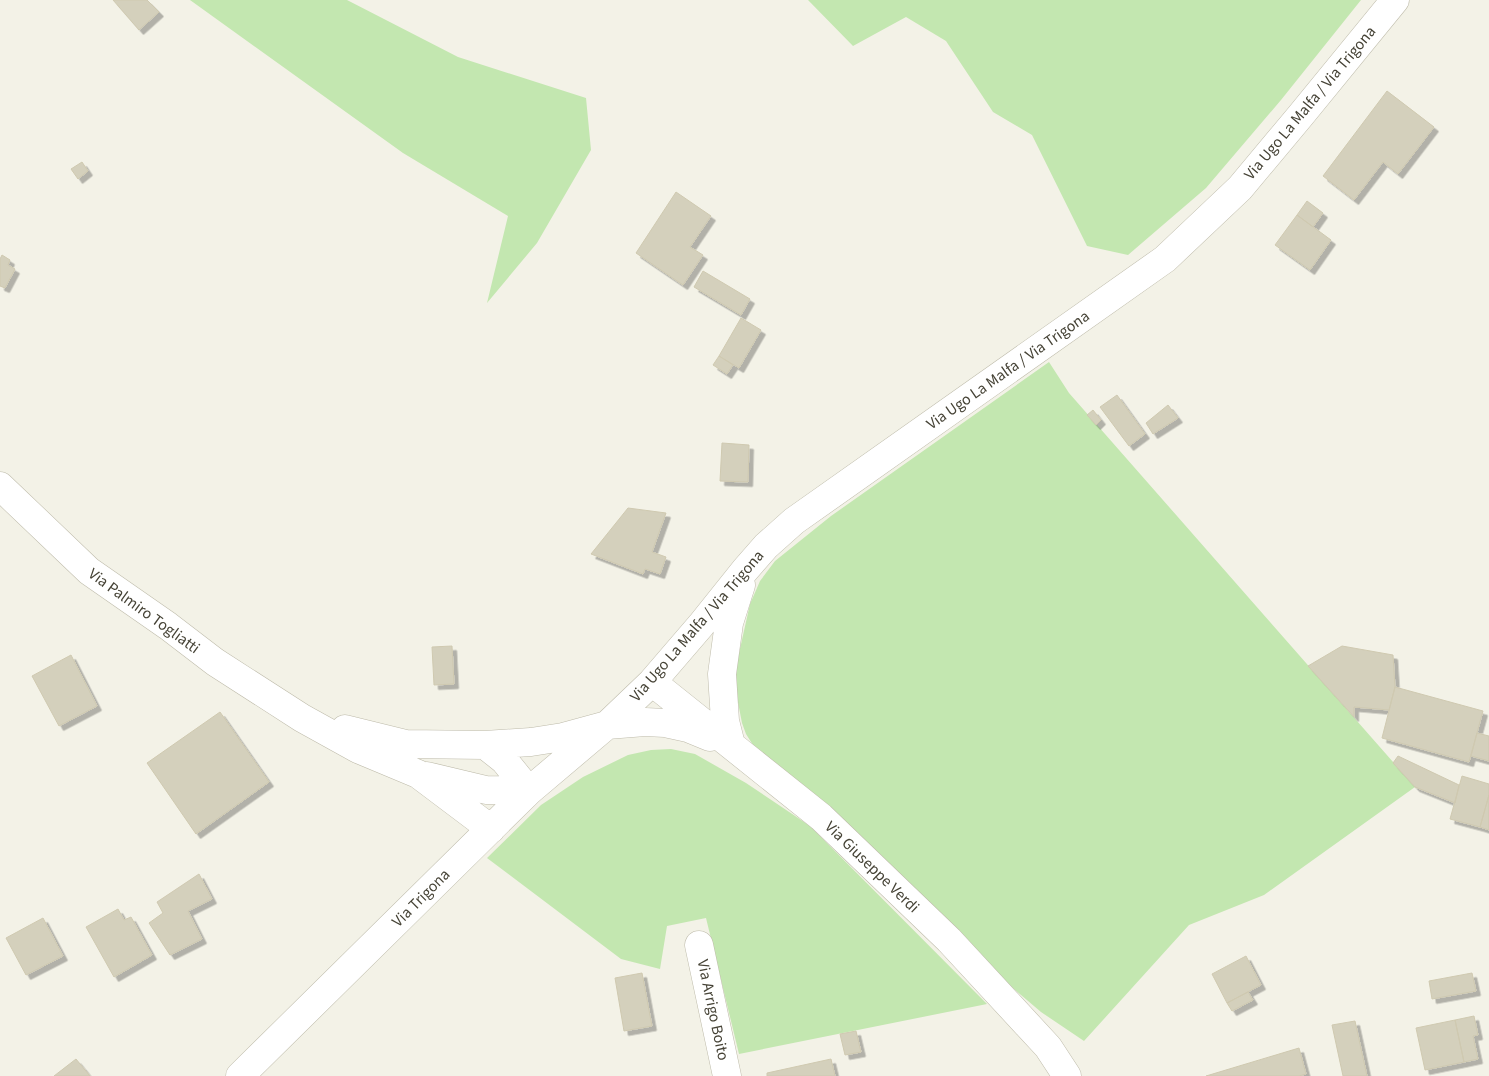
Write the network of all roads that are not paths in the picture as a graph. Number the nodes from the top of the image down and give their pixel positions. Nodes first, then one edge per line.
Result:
1 (1395, 0) edge
2 (0, 486) edge
3 (745, 570) junction
4 (652, 682) junction
5 (302, 718) junction
6 (607, 725) junction
7 (485, 745) junction
8 (731, 745) junction
9 (418, 774) junction
10 (530, 792) junction
11 (490, 829) junction
12 (699, 945) dead end
13 (240, 1076) edge
14 (727, 1076) edge
15 (1067, 1076) edge

1 - 3 street, Via Ugo La Malfa / Via Trigona
2 - 5 street, Via Palmiro Togliatti
3 - 4 street, Via Ugo La Malfa / Via Trigona
3 - 8 street
4 - 6 street, Via Ugo La Malfa / Via Trigona
4 - 8 street, Via Giuseppe Verdi
5 - 7 street
5 - 9 street
6 - 7 street
6 - 8 street
6 - 10 street, Via Trigona
7 - 10 street
8 - 15 street, Via Giuseppe Verdi
9 - 10 street
9 - 11 street
10 - 11 street, Via Trigona
11 - 13 street, Via Trigona
12 - 14 street, Via Arrigo Boito

